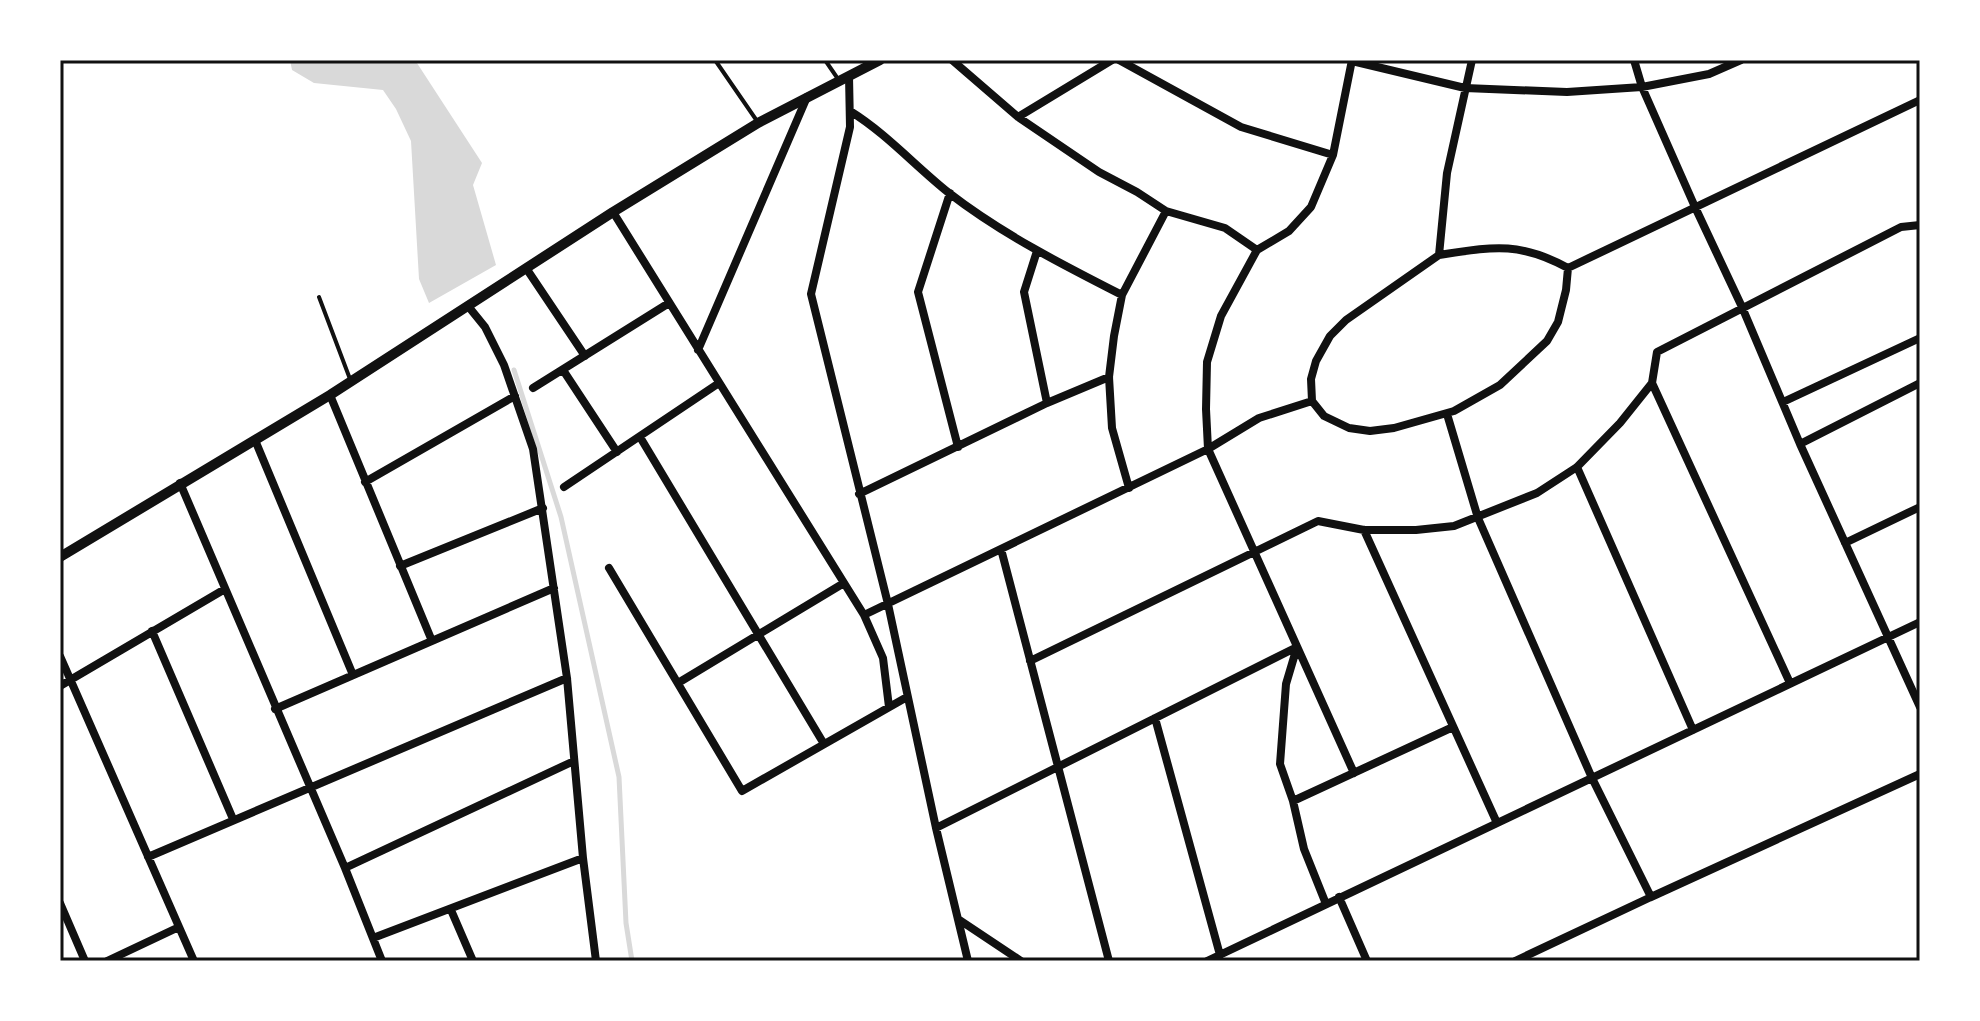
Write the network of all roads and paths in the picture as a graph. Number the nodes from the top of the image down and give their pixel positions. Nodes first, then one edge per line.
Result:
1 (715, 60) edge
2 (825, 60) edge
3 (880, 60) edge
4 (952, 60) edge
5 (1112, 60) edge
6 (1119, 60) edge
7 (1352, 60) edge
8 (1472, 60) edge
9 (1634, 60) edge
10 (1741, 60) edge
11 (844, 78) junction
12 (1642, 87) junction
13 (1465, 88) junction
14 (807, 96) junction
15 (1920, 100) edge
16 (850, 111) junction
17 (1018, 117) junction
18 (758, 123) junction
19 (1333, 155) junction
20 (950, 193) junction
21 (1695, 207) junction
22 (1166, 211) junction
23 (613, 212) junction
24 (1920, 225) edge
25 (1257, 250) junction
26 (1037, 251) junction
27 (1439, 255) junction
28 (526, 268) junction
29 (1568, 268) junction
30 (1122, 295) junction
31 (319, 297) dead end
32 (669, 303) junction
33 (468, 306) junction
34 (1742, 307) junction
35 (1920, 338) edge
36 (698, 350) junction
37 (585, 356) junction
38 (563, 370) junction
39 (1109, 377) junction
40 (350, 382) junction
41 (719, 383) junction
42 (1652, 383) junction
43 (1920, 383) edge
44 (533, 388) dead end
45 (330, 395) junction
46 (515, 396) junction
47 (1312, 401) junction
48 (1783, 402) junction
49 (1047, 403) junction
50 (1447, 414) junction
51 (640, 437) junction
52 (255, 440) junction
53 (1800, 444) junction
54 (958, 447) junction
55 (1208, 449) junction
56 (617, 452) junction
57 (1577, 467) junction
58 (365, 482) junction
59 (180, 483) junction
60 (564, 487) dead end
61 (1129, 488) junction
62 (859, 494) junction
63 (1920, 507) edge
64 (543, 508) junction
65 (1478, 518) junction
66 (1364, 530) junction
67 (1845, 543) junction
68 (1001, 549) junction
69 (1254, 552) junction
70 (60, 557) edge
71 (400, 566) junction
72 (609, 568) dead end
73 (844, 583) junction
74 (554, 588) junction
75 (225, 589) junction
76 (888, 604) junction
77 (864, 615) junction
78 (1920, 622) edge
79 (152, 631) junction
80 (758, 635) junction
81 (1888, 637) junction
82 (432, 641) junction
83 (1297, 647) junction
84 (60, 656) edge
85 (1030, 661) junction
86 (353, 675) junction
87 (567, 678) junction
88 (70, 679) junction
89 (678, 683) junction
90 (1790, 683) junction
91 (60, 686) edge
92 (907, 697) junction
93 (889, 707) junction
94 (1920, 707) edge
95 (275, 709) junction
96 (1155, 718) junction
97 (1453, 727) junction
98 (1693, 730) junction
99 (824, 744) junction
100 (574, 761) junction
101 (1058, 767) junction
102 (1354, 773) junction
103 (1920, 774) edge
104 (1592, 778) junction
105 (310, 786) junction
106 (1293, 801) junction
107 (233, 819) junction
108 (1497, 823) junction
109 (936, 828) junction
110 (148, 857) junction
111 (583, 858) junction
112 (345, 868) junction
113 (1339, 897) junction
114 (1651, 897) junction
115 (60, 903) edge
116 (1326, 904) junction
117 (451, 910) junction
118 (958, 919) junction
119 (179, 927) junction
120 (373, 938) junction
121 (1220, 955) junction
122 (85, 961) edge
123 (107, 961) edge
124 (194, 961) edge
125 (382, 961) edge
126 (473, 961) edge
127 (596, 961) edge
128 (968, 961) edge
129 (1021, 961) edge
130 (1109, 961) edge
131 (1207, 961) edge
132 (1367, 961) edge
133 (1515, 961) edge

1 - 18 lane
2 - 11 lane
3 - 11 street
4 - 17 street
5 - 17 street
6 - 19 street
7 - 13 street
7 - 19 street
8 - 13 street
9 - 12 street
10 - 12 street
11 - 14 street
11 - 16 street
12 - 13 street
12 - 21 street
13 - 27 street
14 - 18 street
14 - 36 street
15 - 21 street
16 - 20 street
16 - 62 street
17 - 22 street
18 - 23 street
19 - 25 street
20 - 26 street
20 - 54 street
21 - 29 street
21 - 34 street
22 - 25 street
22 - 30 street
23 - 28 street
23 - 32 street
24 - 34 street
25 - 55 street
26 - 30 street
26 - 49 street
27 - 29 street
27 - 47 street
28 - 33 street
28 - 37 street
29 - 50 street
30 - 39 street
31 - 40 lane
32 - 36 street
32 - 37 street
33 - 40 street
33 - 46 street
34 - 42 street
34 - 48 street
35 - 48 street
36 - 41 street
37 - 38 street
38 - 44 street
38 - 56 street
39 - 49 street
39 - 61 street
40 - 45 street
41 - 51 street
41 - 73 street
42 - 57 street
42 - 90 street
43 - 53 street
45 - 52 street
45 - 58 street
46 - 58 street
46 - 64 street
47 - 50 street
47 - 55 street
48 - 53 street
49 - 54 street
50 - 65 street
51 - 56 street
51 - 80 street
52 - 59 street
52 - 86 street
53 - 67 street
54 - 62 street
55 - 61 street
55 - 69 street
56 - 60 street
57 - 65 street
57 - 98 street
58 - 71 street
59 - 70 street
59 - 75 street
61 - 68 street
62 - 76 street
63 - 67 street
64 - 71 street
64 - 74 street
65 - 66 street
65 - 104 street
66 - 69 street
66 - 97 street
67 - 81 street
68 - 76 street
68 - 85 street
69 - 83 street
69 - 85 street
71 - 82 street
72 - 89 street
73 - 77 street
73 - 80 street
74 - 82 street
74 - 87 street
75 - 79 street
75 - 95 street
76 - 77 street
76 - 92 street
77 - 93 street
78 - 81 street
79 - 88 street
79 - 107 street
80 - 89 street
80 - 99 street
81 - 90 street
81 - 94 street
82 - 86 street
83 - 96 street
83 - 102 street
83 - 106 street
84 - 88 street
85 - 101 street
86 - 95 street
87 - 100 street
87 - 105 street
88 - 91 street
88 - 110 street
89 - 99 street
90 - 98 street
92 - 93 street
92 - 109 street
93 - 99 street
95 - 105 street
96 - 101 street
96 - 121 street
97 - 102 street
97 - 108 street
98 - 104 street
100 - 111 street
100 - 112 street
101 - 109 street
101 - 130 street
102 - 106 street
103 - 114 street
104 - 108 street
104 - 114 street
105 - 107 street
105 - 112 street
106 - 116 street
107 - 110 street
108 - 113 street
109 - 118 street
110 - 119 street
111 - 117 street
111 - 127 street
112 - 120 street
113 - 116 street
113 - 132 street
114 - 133 street
115 - 122 street
116 - 121 street
117 - 120 street
117 - 126 street
118 - 128 street
118 - 129 street
119 - 123 street
119 - 124 street
120 - 125 street
121 - 131 street

